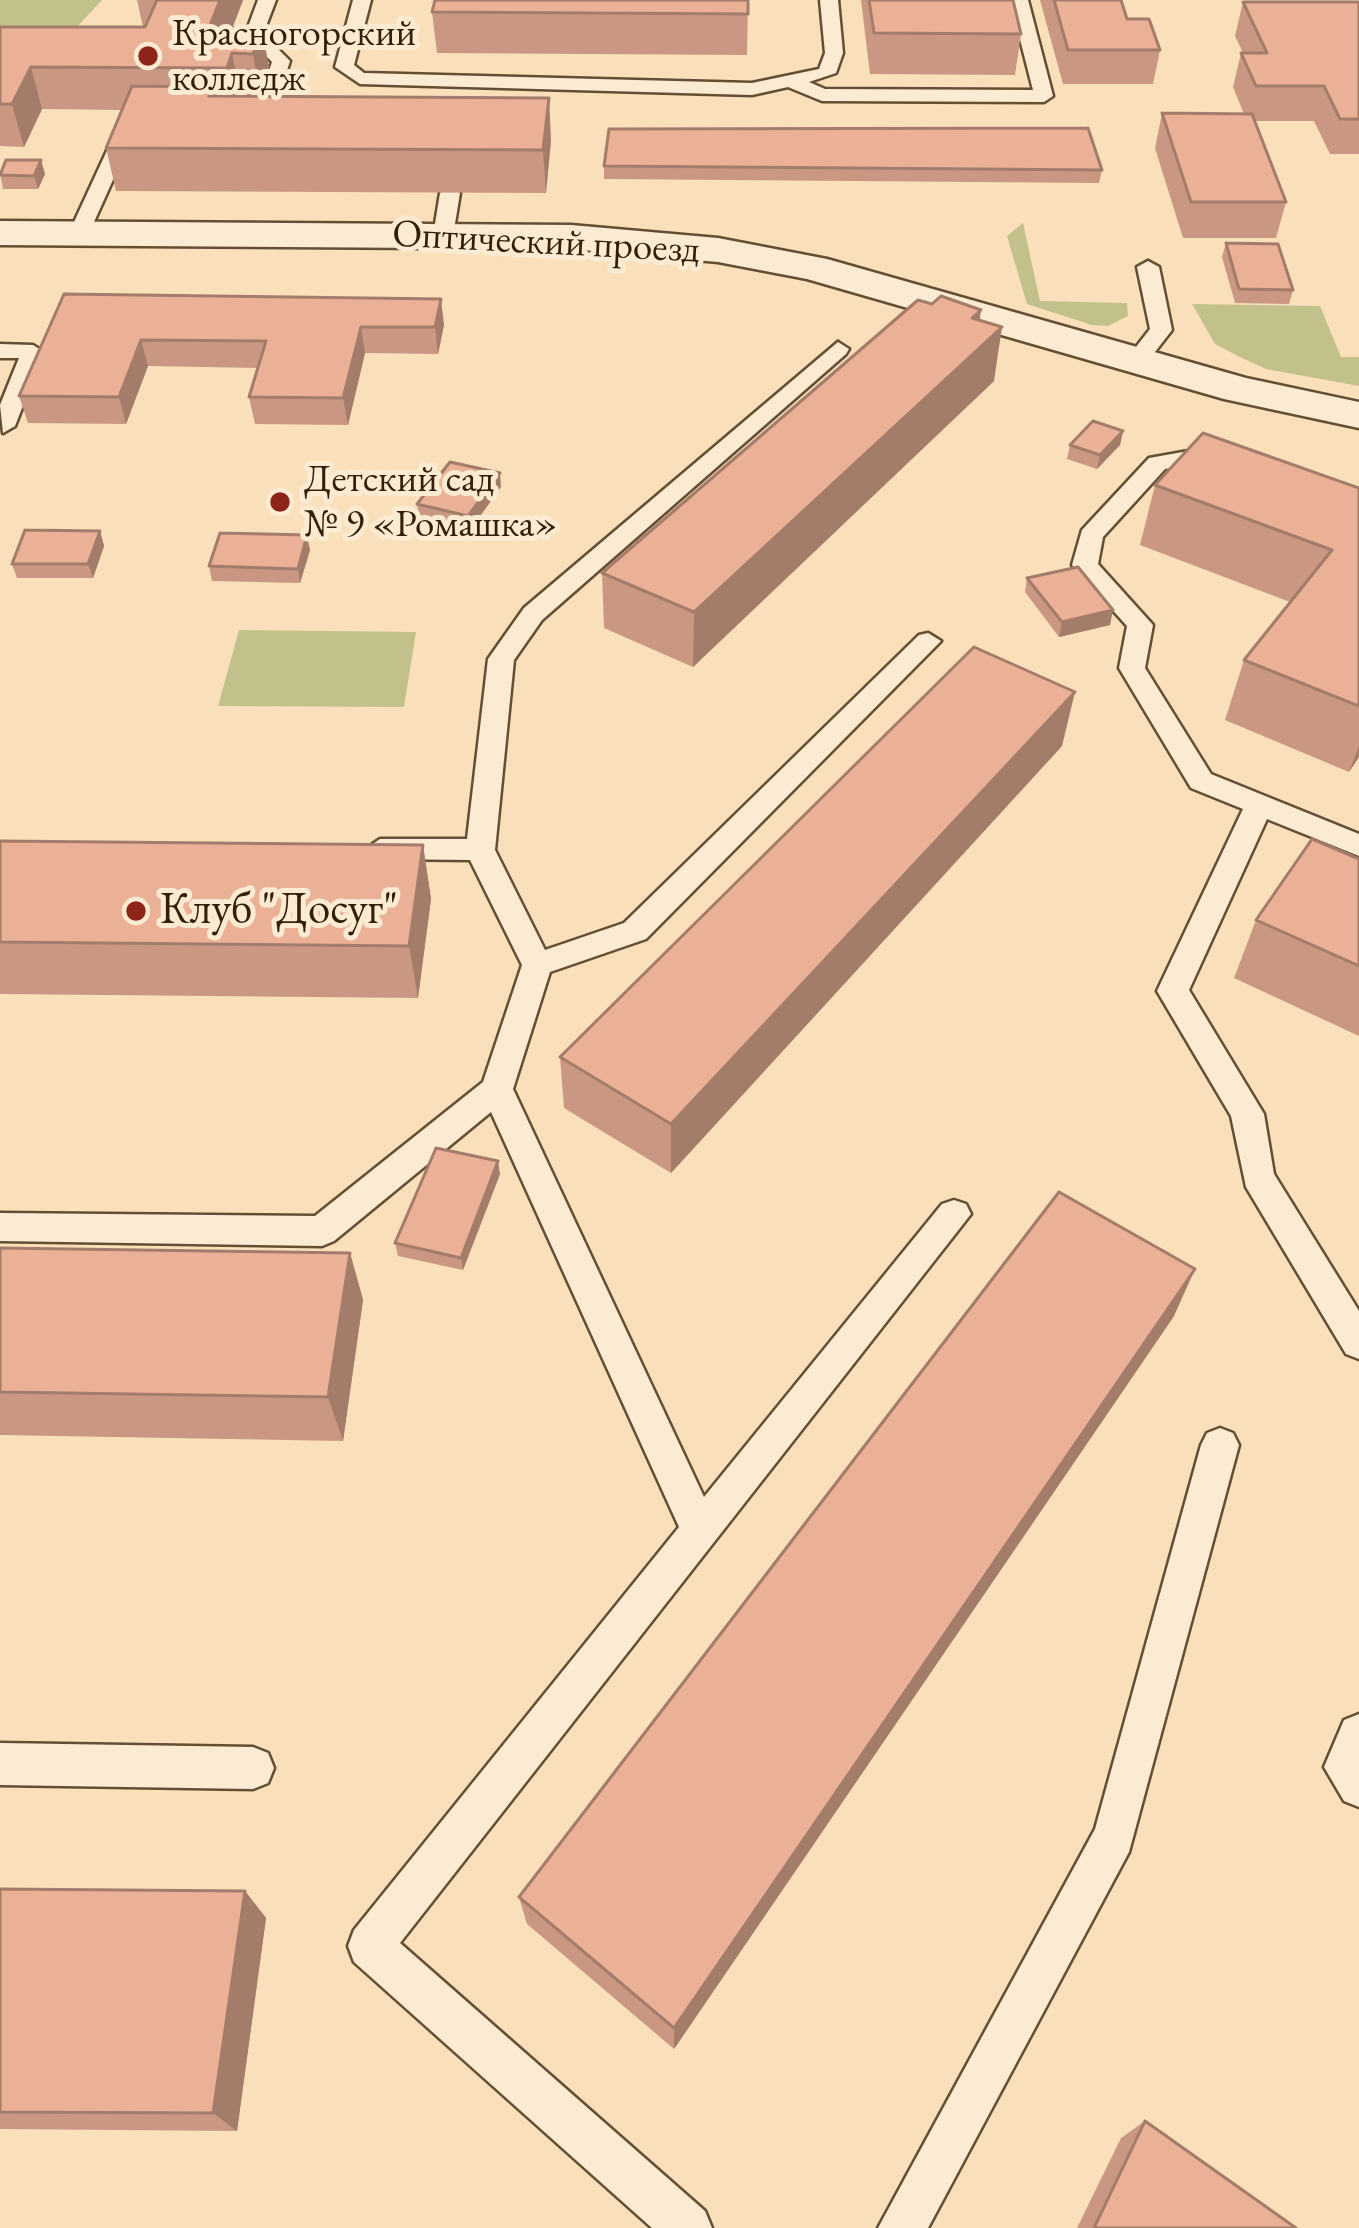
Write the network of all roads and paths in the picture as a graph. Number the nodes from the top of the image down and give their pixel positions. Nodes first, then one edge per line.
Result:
1 (267, 0) edge
2 (362, 0) edge
3 (829, 0) edge
4 (1019, 0) edge
5 (794, 83) junction
6 (149, 122) edge
7 (238, 123) edge
8 (260, 123) junction
9 (283, 123) edge
10 (450, 193) edge
11 (0, 233) edge
12 (79, 233) junction
13 (442, 236) junction
14 (1148, 267) dead end
15 (838, 349) dead end
16 (0, 351) edge
17 (1136, 361) junction
18 (1359, 415) edge
19 (3, 426) edge
20 (1241, 459) edge
21 (928, 641) dead end
22 (1259, 805) junction
23 (1359, 846) edge
24 (343, 848) edge
25 (480, 850) junction
26 (537, 965) junction
27 (497, 1089) junction
28 (954, 1214) dead end
29 (0, 1226) edge
30 (1359, 1343) edge
31 (1220, 1444) dead end
32 (700, 1531) junction
33 (1359, 1735) edge
34 (0, 1764) edge
35 (253, 1768) dead end
36 (1359, 1786) edge
37 (688, 2228) edge
38 (902, 2228) edge

1 - 8 lane
2 - 5 lane
3 - 5 lane
4 - 5 lane
6 - 12 lane
7 - 8 lane
8 - 9 lane
10 - 13 lane
11 - 12 street, Оптический проезд
12 - 13 street, Оптический проезд
13 - 17 street, Оптический проезд
14 - 17 lane
15 - 25 lane
16 - 19 lane
17 - 18 street, Оптический проезд
20 - 22 lane
21 - 26 lane
22 - 23 lane
22 - 30 lane
24 - 25 lane
25 - 26 lane
26 - 27 lane
27 - 29 lane
27 - 32 lane
28 - 32 lane
31 - 38 lane
32 - 37 lane
33 - 36 lane
34 - 35 lane

